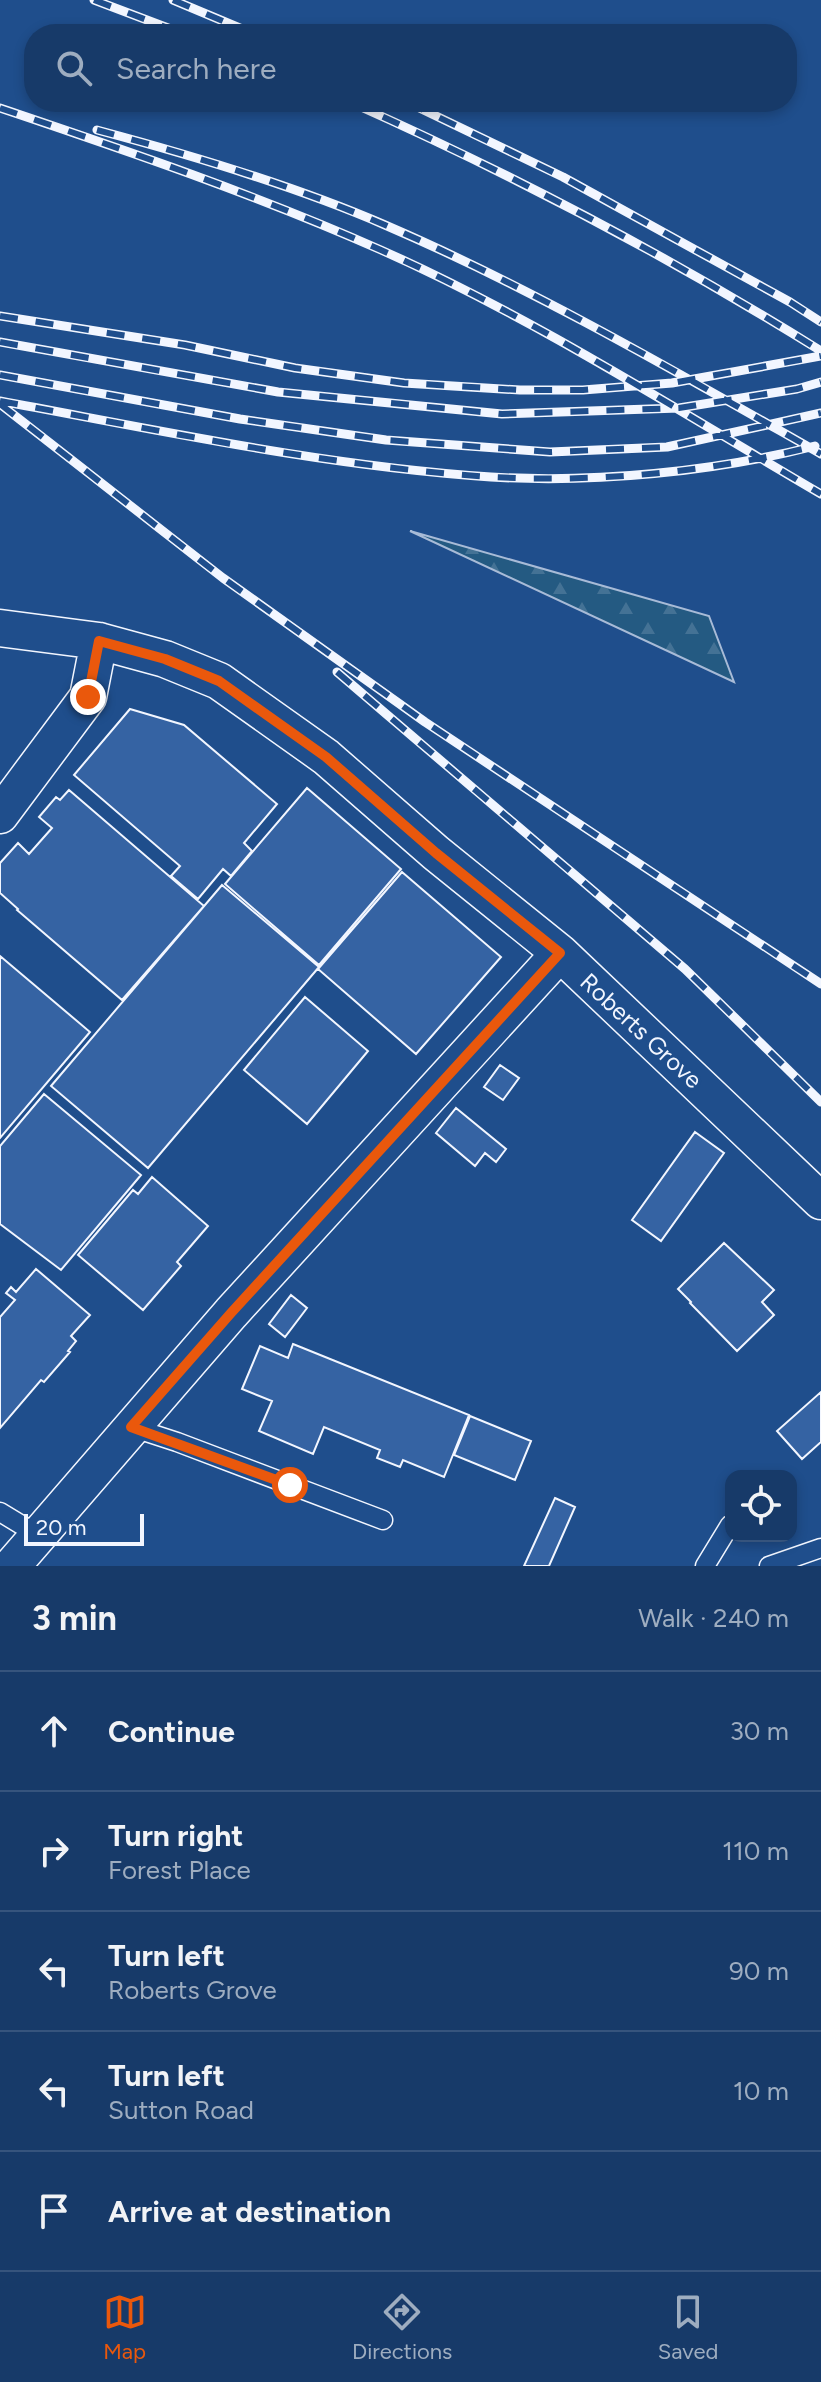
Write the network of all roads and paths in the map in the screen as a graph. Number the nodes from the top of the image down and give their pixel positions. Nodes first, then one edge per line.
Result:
1 (0, 628) edge
2 (99, 641) junction
3 (0, 815) edge
4 (560, 953) junction
5 (821, 1201) edge
6 (131, 1427) junction
7 (0, 1512) edge
8 (383, 1520) dead end
9 (725, 1533) edge
10 (38, 1535) junction
11 (821, 1548) edge
12 (12, 1566) edge
13 (705, 1566) edge
14 (769, 1566) edge

1 - 2 street, Roberts Grove
2 - 3 street
2 - 4 street, Roberts Grove
4 - 5 street, Roberts Grove
4 - 6 street
6 - 8 lane
6 - 10 street
7 - 10 lane
9 - 13 lane
10 - 12 street
11 - 14 lane

